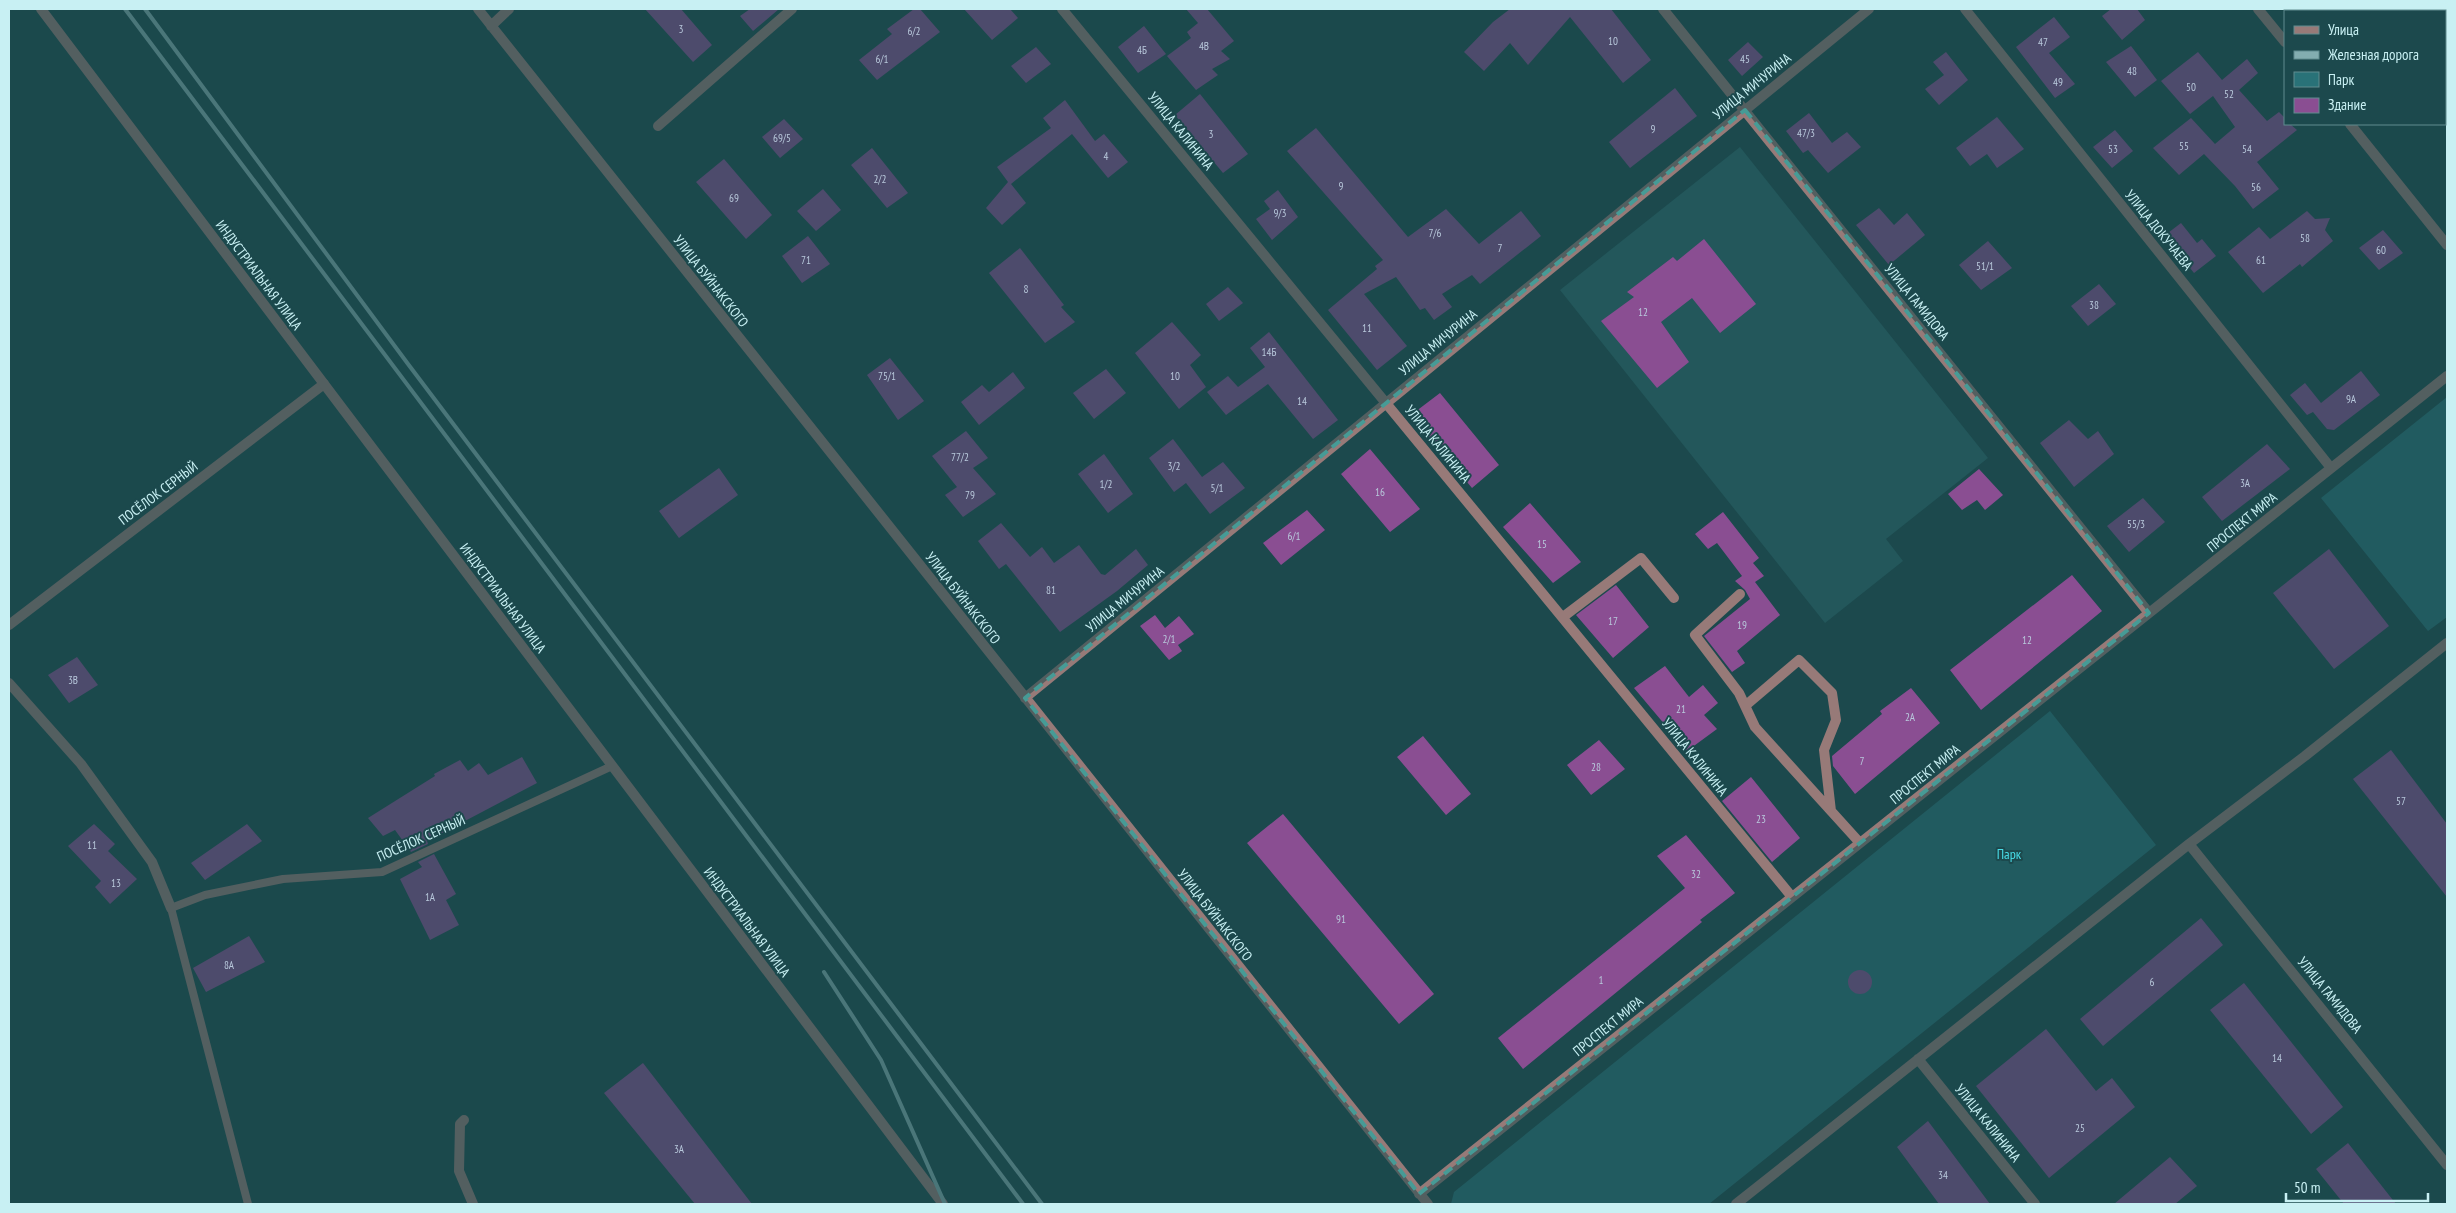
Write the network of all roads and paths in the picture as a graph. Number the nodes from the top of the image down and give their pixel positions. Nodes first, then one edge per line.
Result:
1 (42, 9) edge
2 (478, 9) edge
3 (509, 9) edge
4 (792, 9) edge
5 (1062, 9) edge
6 (1663, 9) edge
7 (1869, 9) edge
8 (1965, 9) edge
9 (2258, 9) edge
10 (491, 26) junction
11 (2284, 41) edge
12 (1744, 110) junction
13 (2351, 125) edge
14 (658, 126) dead end
15 (2447, 245) edge
16 (2447, 376) edge
17 (324, 384) junction
18 (1386, 403) junction
19 (2331, 468) junction
20 (1740, 594) dead end
21 (1674, 598) dead end
22 (2149, 613) junction
23 (1563, 617) junction
24 (9, 624) edge
25 (2447, 643) edge
26 (9, 683) edge
27 (1025, 698) junction
28 (1745, 706) junction
29 (612, 766) junction
30 (1831, 811) junction
31 (1860, 843) junction
32 (2189, 844) junction
33 (1792, 897) junction
34 (171, 908) junction
35 (1918, 1059) junction
36 (464, 1120) dead end
37 (2447, 1165) edge
38 (1419, 1194) junction
39 (248, 1204) edge
40 (474, 1204) edge
41 (943, 1204) edge
42 (1428, 1204) edge
43 (1736, 1204) edge
44 (2035, 1204) edge

1 - 17 street, ИНДУСТРИАЛЬНАЯ УЛИЦА
2 - 10 street, УЛИЦА БУЙНАКСКОГО
3 - 10 street
4 - 14 street
5 - 18 street, УЛИЦА КАЛИНИНА
6 - 12 street, УЛИЦА ГАМИДОВА
7 - 12 street, УЛИЦА МИЧУРИНА
8 - 19 street, УЛИЦА ДОКУЧАЕВА
9 - 11 street
10 - 27 street, УЛИЦА БУЙНАКСКОГО
12 - 18 street, УЛИЦА МИЧУРИНА
12 - 22 street, УЛИЦА ГАМИДОВА
13 - 15 street
16 - 19 street, ПРОСПЕКТ МИРА
17 - 24 street, ПОСЁЛОК СЕРНЫЙ
17 - 29 street, ИНДУСТРИАЛЬНАЯ УЛИЦА
18 - 23 street, УЛИЦА КАЛИНИНА
18 - 27 street, УЛИЦА МИЧУРИНА
19 - 22 street, ПРОСПЕКТ МИРА
20 - 28 street
21 - 23 street
22 - 31 street, ПРОСПЕКТ МИРА
23 - 33 street, УЛИЦА КАЛИНИНА
25 - 32 street
26 - 34 street
27 - 38 street, УЛИЦА БУЙНАКСКОГО
28 - 30 street
28 - 30 street
29 - 34 lane, ПОСЁЛОК СЕРНЫЙ
29 - 41 street, ИНДУСТРИАЛЬНАЯ УЛИЦА
30 - 31 street
31 - 33 street, ПРОСПЕКТ МИРА
32 - 35 street
32 - 37 street, УЛИЦА ГАМИДОВА
33 - 38 street, ПРОСПЕКТ МИРА
34 - 39 lane
35 - 43 street
35 - 44 street, УЛИЦА КАЛИНИНА
36 - 40 street
38 - 42 street, УЛИЦА БУЙНАКСКОГО

